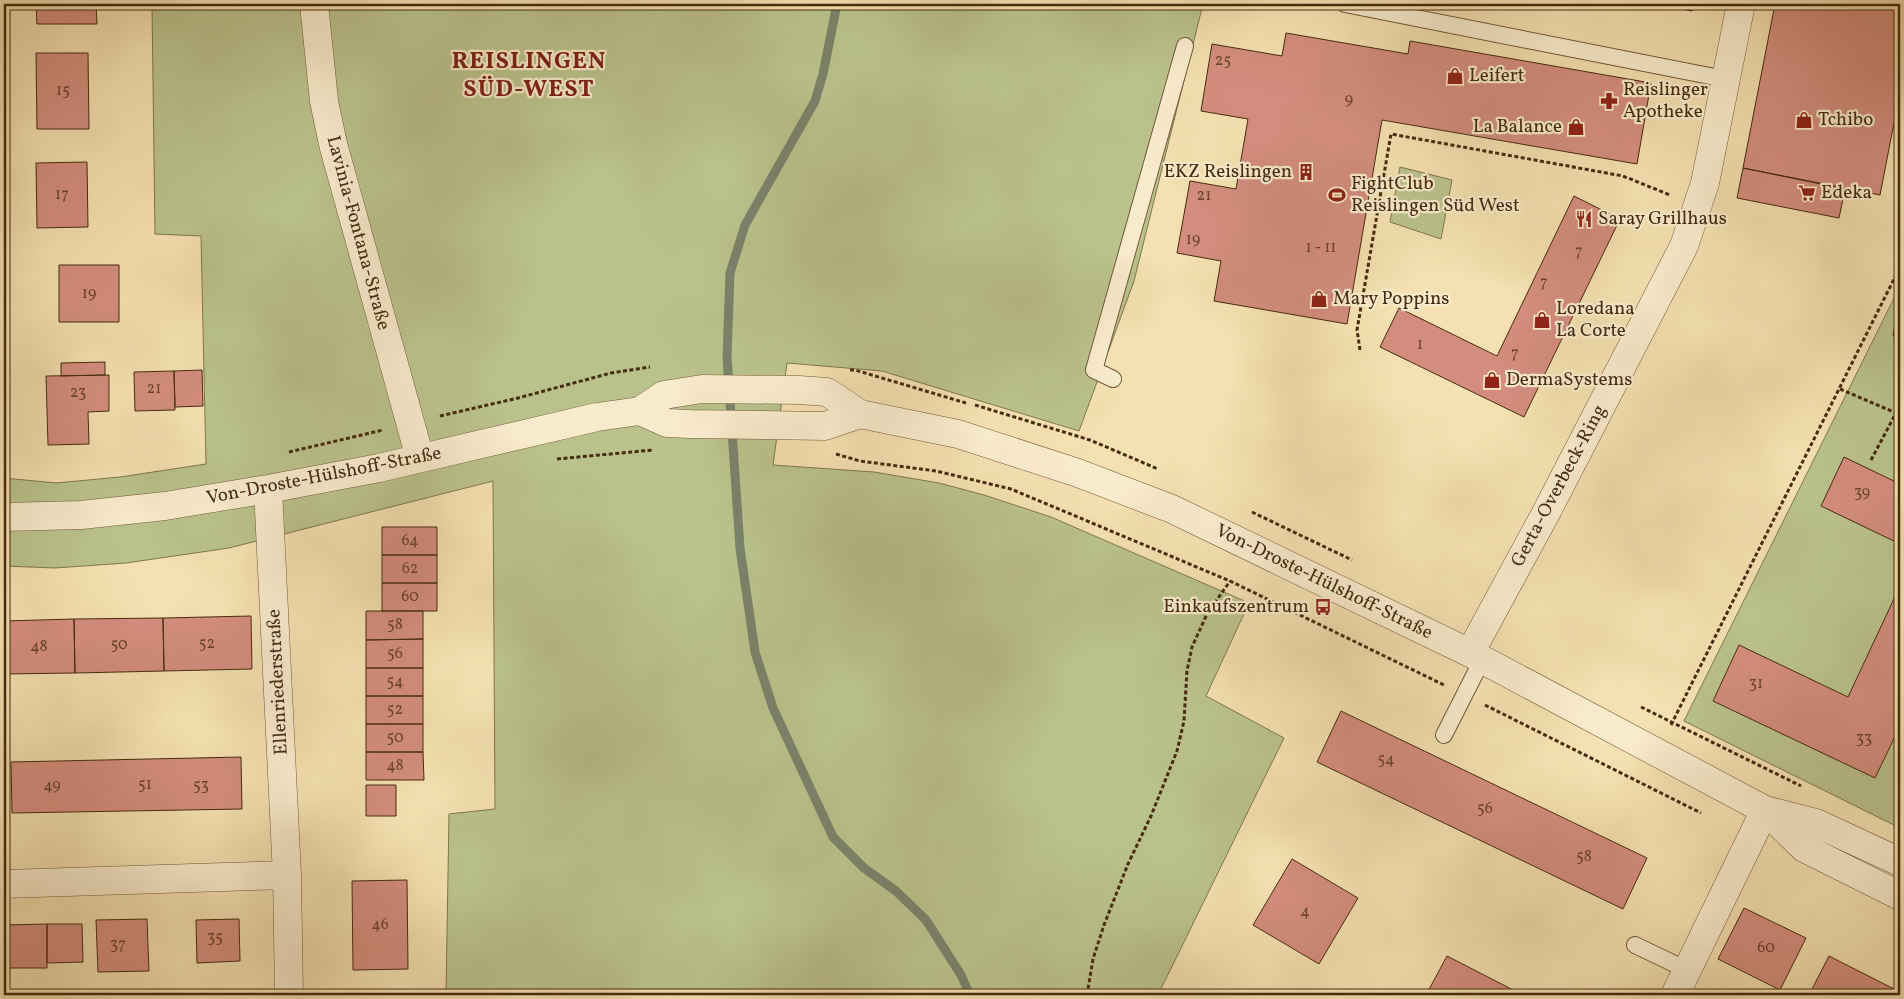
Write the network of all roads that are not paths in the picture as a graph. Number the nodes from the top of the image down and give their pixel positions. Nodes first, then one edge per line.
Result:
1 (314, 4) edge
2 (1346, 4) edge
3 (1741, 4) edge
4 (1185, 46) dead end
5 (1725, 79) junction
6 (1114, 380) dead end
7 (640, 411) junction
8 (860, 414) junction
9 (420, 458) junction
10 (268, 489) junction
11 (4, 517) edge
12 (1476, 656) junction
13 (1444, 734) dead end
14 (1765, 810) junction
15 (1900, 862) edge
16 (287, 875) junction
17 (4, 884) edge
18 (1900, 896) edge
19 (1635, 946) dead end
20 (1687, 970) junction
21 (289, 995) edge
22 (1674, 995) edge

1 - 9 street, Lavinia-Fontana-Straße
2 - 5 lane
3 - 5 street, Gerta-Overbeck-Ring
4 - 6 lane
5 - 12 street, Gerta-Overbeck-Ring
7 - 8 street
7 - 8 street, Von-Droste-Hülshoff-Straße
7 - 9 street, Von-Droste-Hülshoff-Straße
8 - 12 street, Von-Droste-Hülshoff-Straße
9 - 10 street, Von-Droste-Hülshoff-Straße
10 - 11 street, Von-Droste-Hülshoff-Straße
10 - 16 street, Ellenriederstraße
12 - 13 lane
12 - 14 street, Von-Droste-Hülshoff-Straße
14 - 15 street, Von-Droste-Hülshoff-Straße
14 - 18 street, Von-Droste-Hülshoff-Straße
14 - 20 street
16 - 17 street
16 - 21 street, Ellenriederstraße
19 - 20 lane
20 - 22 street

